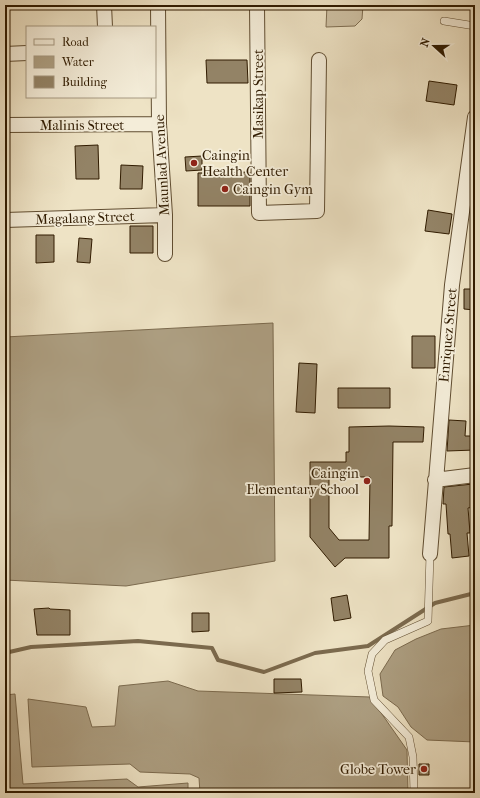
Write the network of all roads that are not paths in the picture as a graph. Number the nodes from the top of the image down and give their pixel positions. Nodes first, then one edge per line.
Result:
1 (104, 5) edge
2 (158, 5) edge
3 (257, 5) edge
4 (444, 21) dead end
5 (105, 26) edge
6 (475, 26) edge
7 (157, 50) edge
8 (26, 53) edge
9 (5, 54) edge
10 (319, 60) dead end
11 (475, 118) edge
12 (159, 124) junction
13 (5, 125) edge
14 (165, 215) junction
15 (5, 220) edge
16 (165, 254) dead end
17 (475, 475) edge
18 (435, 480) junction
19 (430, 554) joint
20 (414, 793) edge

1 - 5 street
2 - 7 street, Maunlad Avenue
3 - 10 street, Masikap Street
4 - 6 lane
7 - 12 street, Maunlad Avenue
8 - 9 street
11 - 18 street, Enriquez Street
12 - 13 street, Malinis Street
12 - 14 street, Maunlad Avenue
14 - 15 street, Magalang Street
14 - 16 street, Maunlad Avenue
17 - 18 street
18 - 19 street, Enriquez Street
19 - 20 lane

